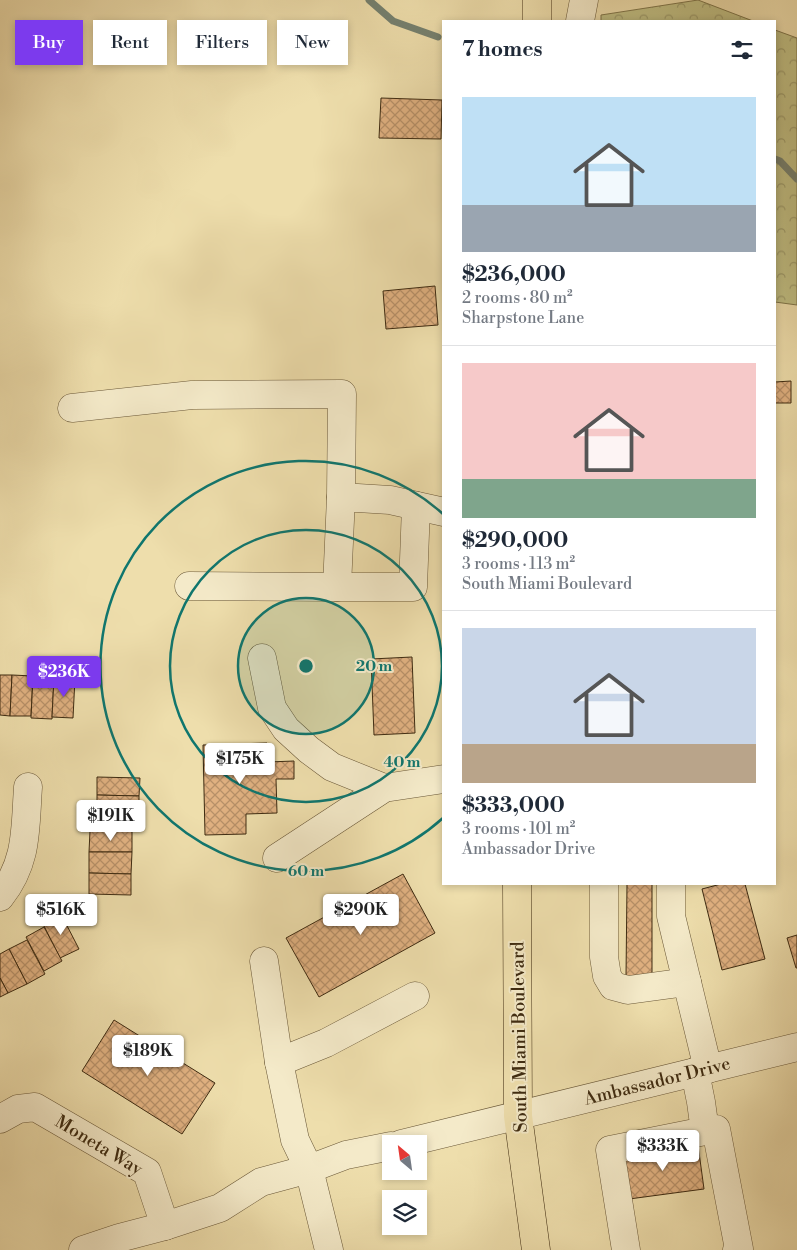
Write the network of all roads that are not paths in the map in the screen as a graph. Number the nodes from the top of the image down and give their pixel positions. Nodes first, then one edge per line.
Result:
1 (537, 0) edge
2 (584, 0) edge
3 (537, 20) edge
4 (580, 20) edge
5 (72, 408) dead end
6 (340, 497) junction
7 (416, 506) junction
8 (442, 512) edge
9 (189, 586) dead end
10 (337, 587) junction
11 (262, 658) dead end
12 (442, 779) edge
13 (28, 787) dead end
14 (384, 788) junction
15 (277, 858) dead end
16 (517, 885) edge
17 (604, 885) edge
18 (670, 885) edge
19 (0, 897) edge
20 (264, 961) dead end
21 (687, 982) junction
22 (415, 996) dead end
23 (797, 1047) edge
24 (279, 1062) junction
25 (702, 1070) junction
26 (518, 1116) junction
27 (0, 1119) edge
28 (705, 1131) junction
29 (428, 1138) edge
30 (382, 1148) edge
31 (309, 1169) junction
32 (165, 1226) junction
33 (83, 1250) edge
34 (329, 1250) edge
35 (536, 1250) edge
36 (626, 1250) edge
37 (738, 1250) edge

1 - 3 main road
2 - 4 street
5 - 6 street
6 - 7 street
6 - 10 street
7 - 8 street
7 - 10 street
9 - 10 street
11 - 14 street
12 - 14 street
13 - 19 street
14 - 15 street
16 - 26 main road, South Miami Boulevard
17 - 21 street
18 - 21 street
20 - 24 street
21 - 25 street
22 - 24 street
23 - 25 street, Ambassador Drive
24 - 31 street
25 - 26 street, Ambassador Drive
25 - 28 street
26 - 29 street, Ambassador Drive
26 - 35 main road, South Miami Boulevard
27 - 32 street, Moneta Way
28 - 36 street
28 - 37 street
30 - 31 street
31 - 32 street
31 - 34 street
32 - 33 street

